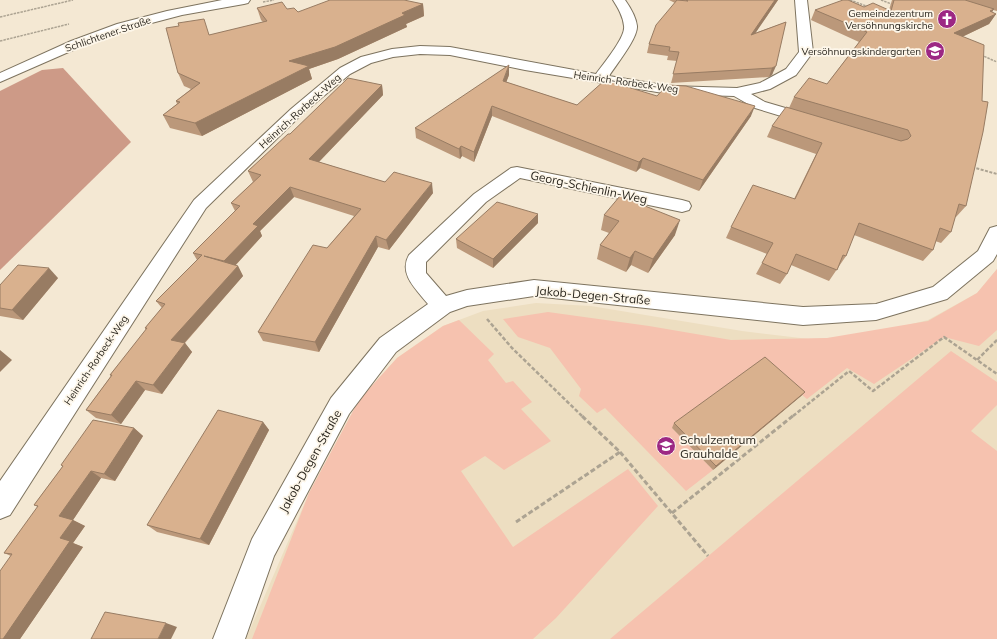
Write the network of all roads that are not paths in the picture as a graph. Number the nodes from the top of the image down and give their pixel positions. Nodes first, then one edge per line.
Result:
1 (244, 0) edge
2 (619, 0) edge
3 (802, 0) edge
4 (0, 78) edge
5 (600, 78) junction
6 (737, 92) junction
7 (827, 126) edge
8 (682, 206) dead end
9 (997, 233) edge
10 (442, 306) junction
11 (0, 505) edge
12 (229, 639) edge

1 - 4 street, Schlichtener Straße
2 - 5 street
3 - 6 street, Heinrich-Rorbeck-Weg
5 - 6 street, Heinrich-Rorbeck-Weg
5 - 11 street, Heinrich-Rorbeck-Weg
6 - 7 street
8 - 10 street, Georg-Schienlin-Weg
9 - 10 street, Jakob-Degen-Straße
10 - 12 street, Jakob-Degen-Straße

